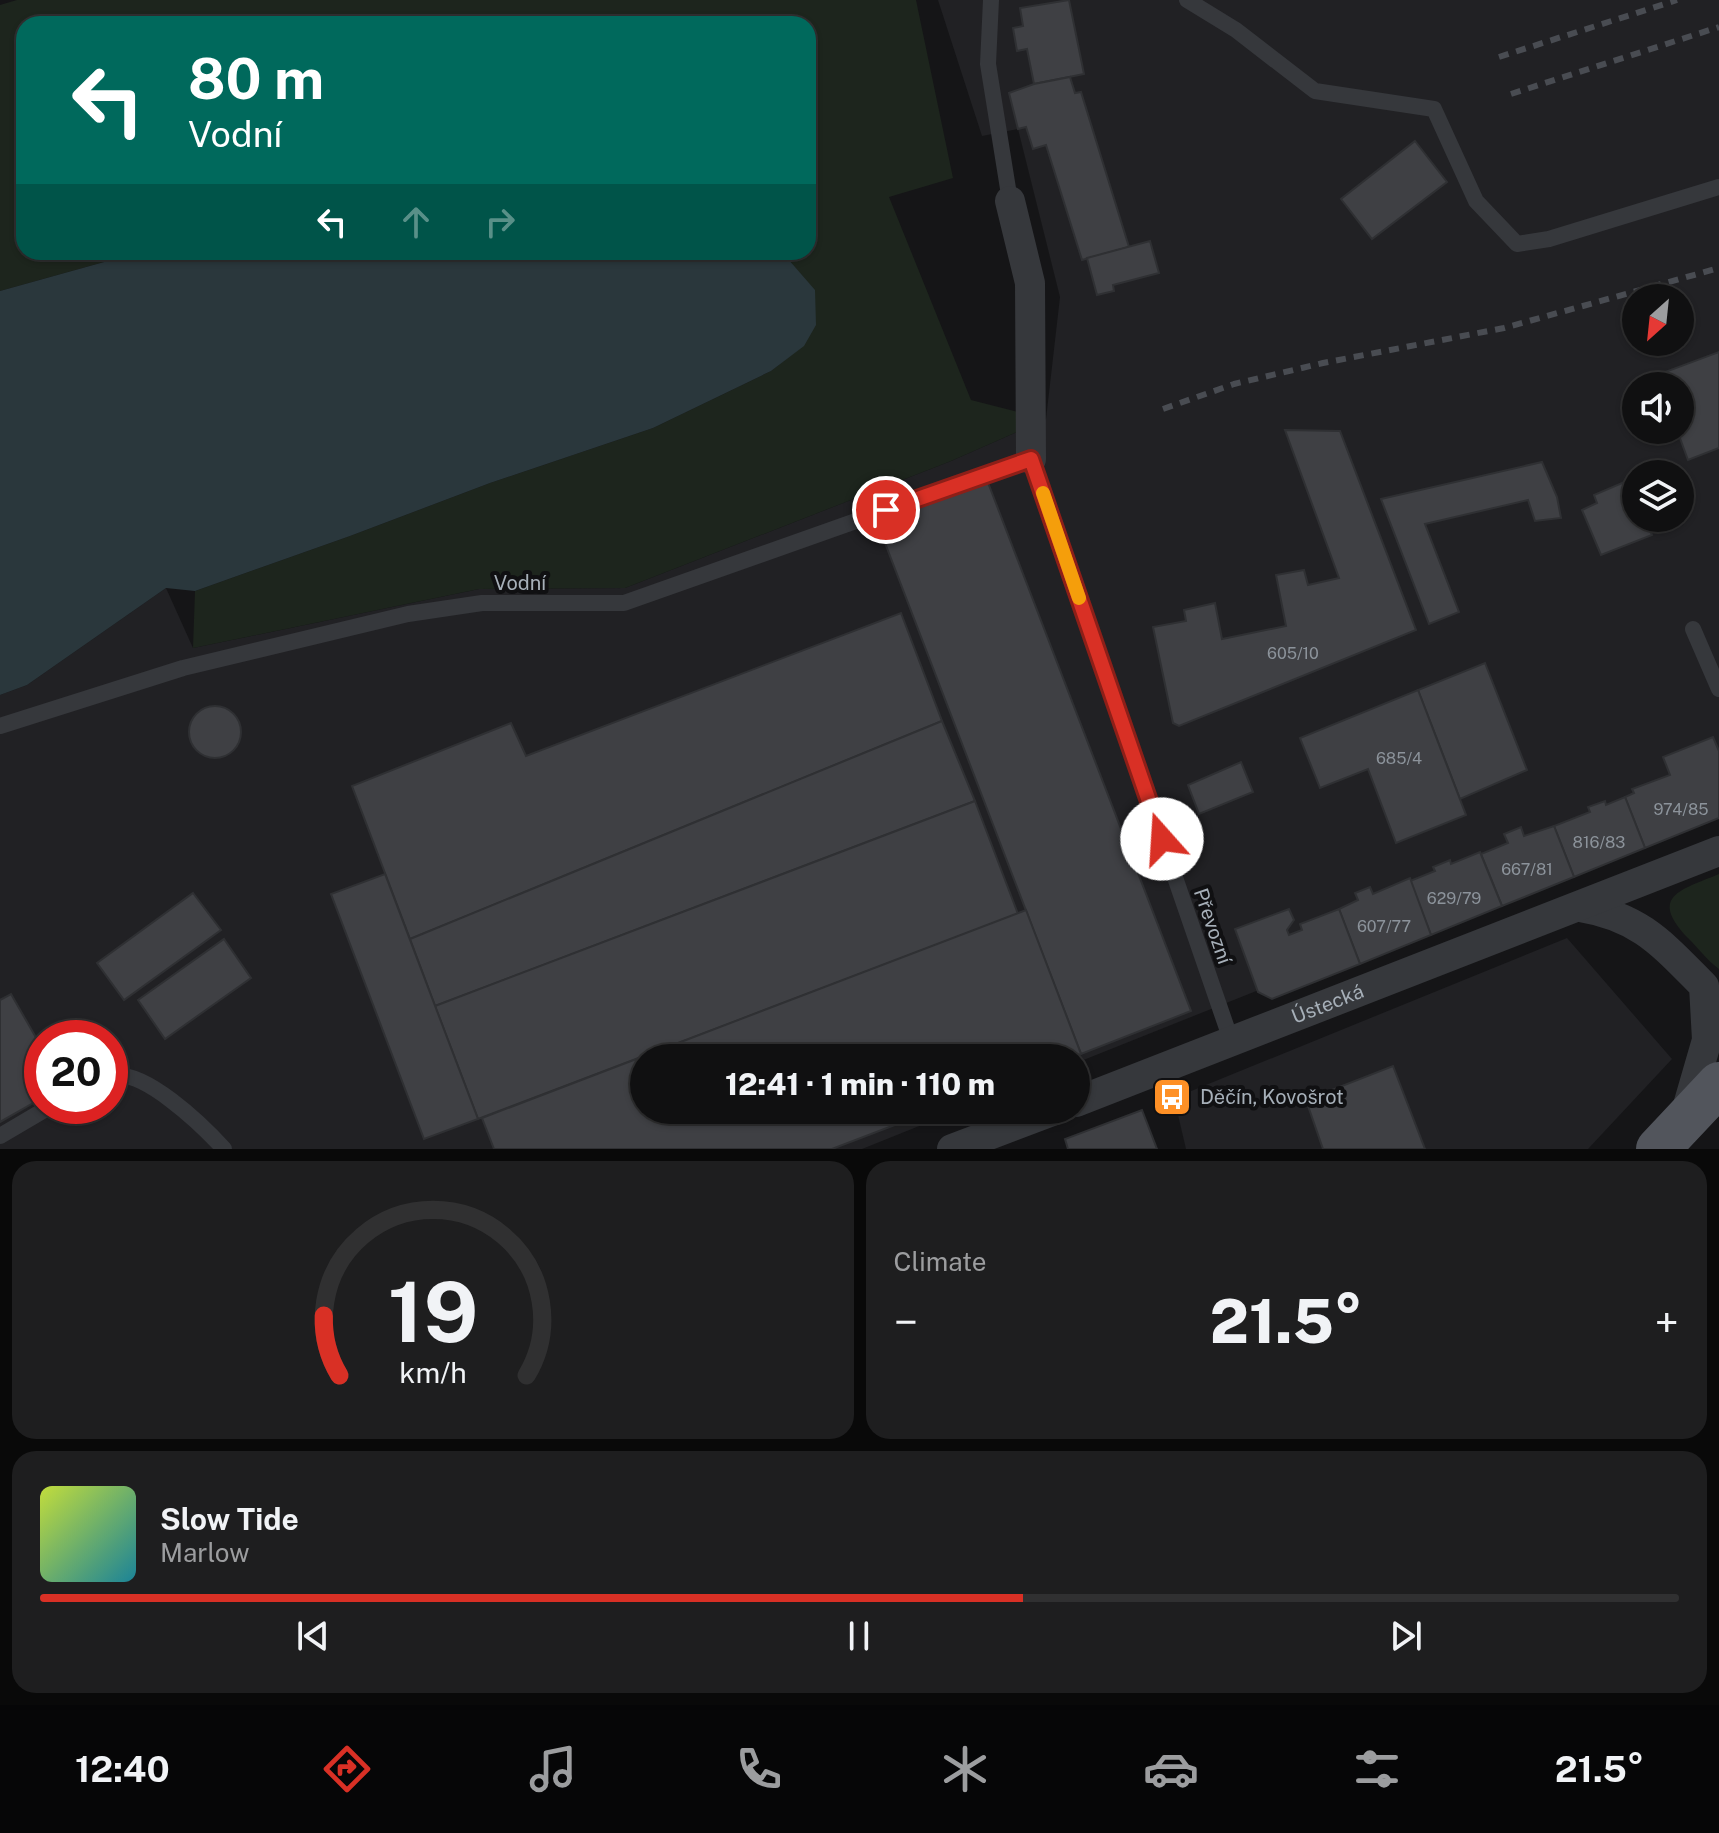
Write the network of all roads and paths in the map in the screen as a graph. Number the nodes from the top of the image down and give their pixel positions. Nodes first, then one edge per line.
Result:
1 (991, 0) edge
2 (1187, 0) edge
3 (1719, 187) edge
4 (1010, 201) joint
5 (1031, 459) junction
6 (1693, 629) dead end
7 (1719, 689) edge
8 (0, 726) edge
9 (1719, 851) edge
10 (1580, 907) junction
11 (1712, 990) edge
12 (1232, 1043) junction
13 (128, 1078) edge
14 (1719, 1084) edge
15 (1090, 1097) edge
16 (24, 1122) edge
17 (1018, 1124) edge
18 (0, 1136) edge
19 (1670, 1137) edge
20 (224, 1149) edge
21 (952, 1149) edge

1 - 4 lane
2 - 3 lane
4 - 5 street
5 - 8 lane, Vodní
5 - 12 lane, Převozní
6 - 7 lane
9 - 10 street, Ústecká
10 - 11 street
10 - 12 street, Ústecká
11 - 19 street
12 - 15 street, Ústecká
13 - 20 lane
14 - 19 main road
16 - 18 lane
17 - 21 street

